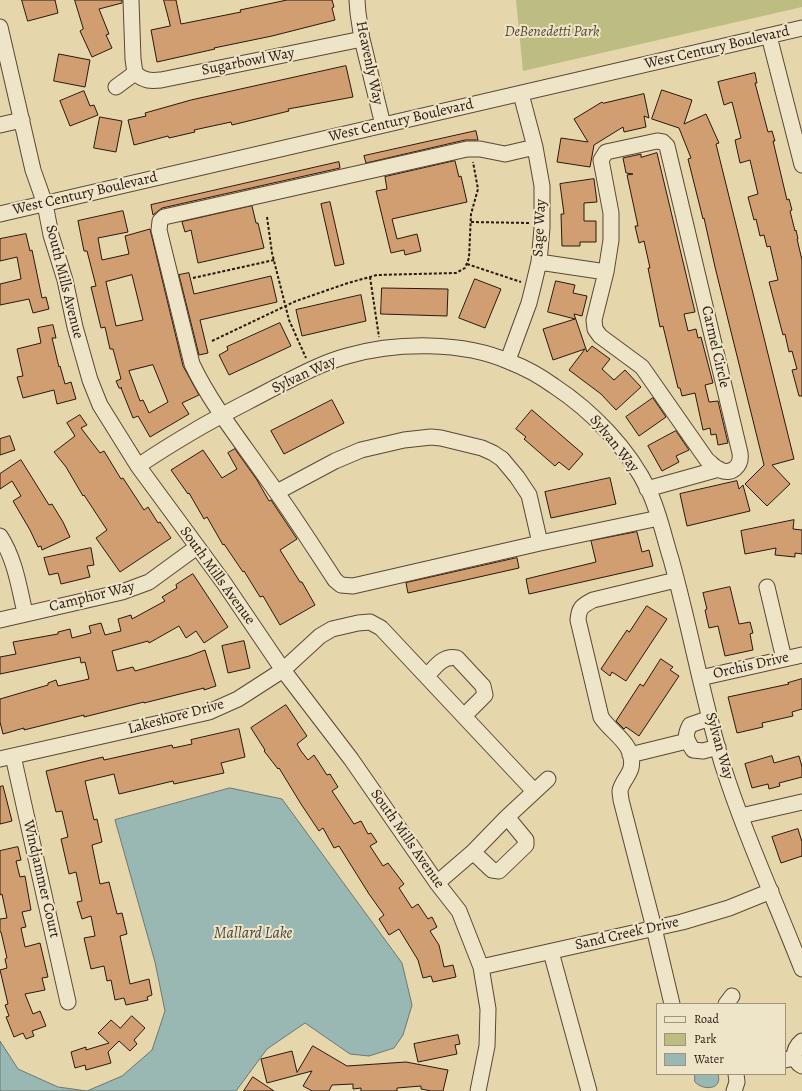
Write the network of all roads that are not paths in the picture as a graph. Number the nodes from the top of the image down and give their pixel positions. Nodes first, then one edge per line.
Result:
1 (131, 0) edge
2 (357, 0) edge
3 (0, 27) edge
4 (802, 28) edge
5 (769, 36) junction
6 (362, 39) junction
7 (135, 72) junction
8 (116, 87) dead end
9 (521, 94) junction
10 (22, 120) junction
11 (0, 125) edge
12 (383, 125) junction
13 (797, 125) edge
14 (535, 147) junction
15 (802, 166) edge
16 (45, 204) junction
17 (0, 214) edge
18 (539, 262) junction
19 (606, 272) junction
20 (508, 360) junction
21 (222, 415) junction
22 (138, 466) junction
23 (719, 469) junction
24 (647, 489) junction
25 (277, 492) junction
26 (659, 518) junction
27 (0, 536) edge
28 (540, 543) junction
29 (197, 547) junction
30 (676, 580) junction
31 (767, 587) dead end
32 (25, 613) junction
33 (0, 620) edge
34 (802, 654) edge
35 (784, 659) junction
36 (283, 670) junction
37 (427, 676) junction
38 (700, 678) junction
39 (464, 716) junction
40 (710, 718) junction
41 (687, 741) junction
42 (718, 747) junction
43 (630, 755) junction
44 (7, 757) edge
45 (548, 779) dead end
46 (534, 791) junction
47 (802, 802) edge
48 (741, 816) junction
49 (507, 817) junction
50 (473, 852) junction
51 (437, 883) junction
52 (771, 891) junction
53 (654, 928) junction
54 (551, 952) junction
55 (481, 967) junction
56 (802, 969) edge
57 (68, 1002) dead end
58 (672, 1003) edge
59 (802, 1041) edge
60 (794, 1061) edge
61 (736, 1075) edge
62 (478, 1091) edge
63 (589, 1091) edge
64 (734, 1091) edge

1 - 7 street
2 - 6 street, Heavenly Way
3 - 10 street, South Mills Avenue
4 - 5 street, West Century Boulevard
5 - 9 street, West Century Boulevard
5 - 13 street
6 - 7 street, Sugarbowl Way
6 - 12 street, Heavenly Way
7 - 8 street
9 - 12 street, West Century Boulevard
9 - 14 street, Sage Way
10 - 11 street
10 - 16 street, South Mills Avenue
12 - 16 street, West Century Boulevard
13 - 15 street
14 - 18 street, Sage Way
14 - 21 street
16 - 17 street, West Century Boulevard
16 - 22 street, South Mills Avenue
18 - 19 street
18 - 20 street, Sage Way
19 - 23 street, Carmel Circle
19 - 23 street, Carmel Circle
20 - 21 street, Sylvan Way
20 - 24 street, Sylvan Way
21 - 22 street, Sylvan Way
21 - 25 street
22 - 29 street, South Mills Avenue
23 - 24 street
24 - 26 street, Sylvan Way
25 - 28 street
25 - 28 street
26 - 28 street
26 - 30 street, Sylvan Way
27 - 32 street
29 - 32 street, Camphor Way
29 - 36 street, South Mills Avenue
30 - 38 street, Sylvan Way
30 - 43 street
31 - 35 street
32 - 33 street, Camphor Way
34 - 35 street, Orchis Drive
35 - 38 street, Orchis Drive
36 - 37 street, Lakeshore Drive
36 - 44 street, Lakeshore Drive
36 - 51 street, South Mills Avenue
37 - 39 street, Lakeshore Drive
37 - 39 street
38 - 40 street, Sylvan Way
39 - 46 street, Lakeshore Drive
40 - 41 street
40 - 42 street, Sylvan Way
41 - 42 street
41 - 43 street
42 - 48 street, Sylvan Way
43 - 53 street
44 - 57 street, Windjammer Court
45 - 46 street
46 - 49 street
47 - 48 street
48 - 52 street, Sylvan Way
49 - 50 street
49 - 50 street
50 - 51 street
51 - 55 street, South Mills Avenue
52 - 53 street, Sand Creek Drive
52 - 56 street, Sylvan Way
53 - 54 street, Sand Creek Drive
53 - 58 street
54 - 55 street, Sand Creek Drive
54 - 63 street
55 - 62 street, South Mills Avenue
59 - 60 street
61 - 64 street

